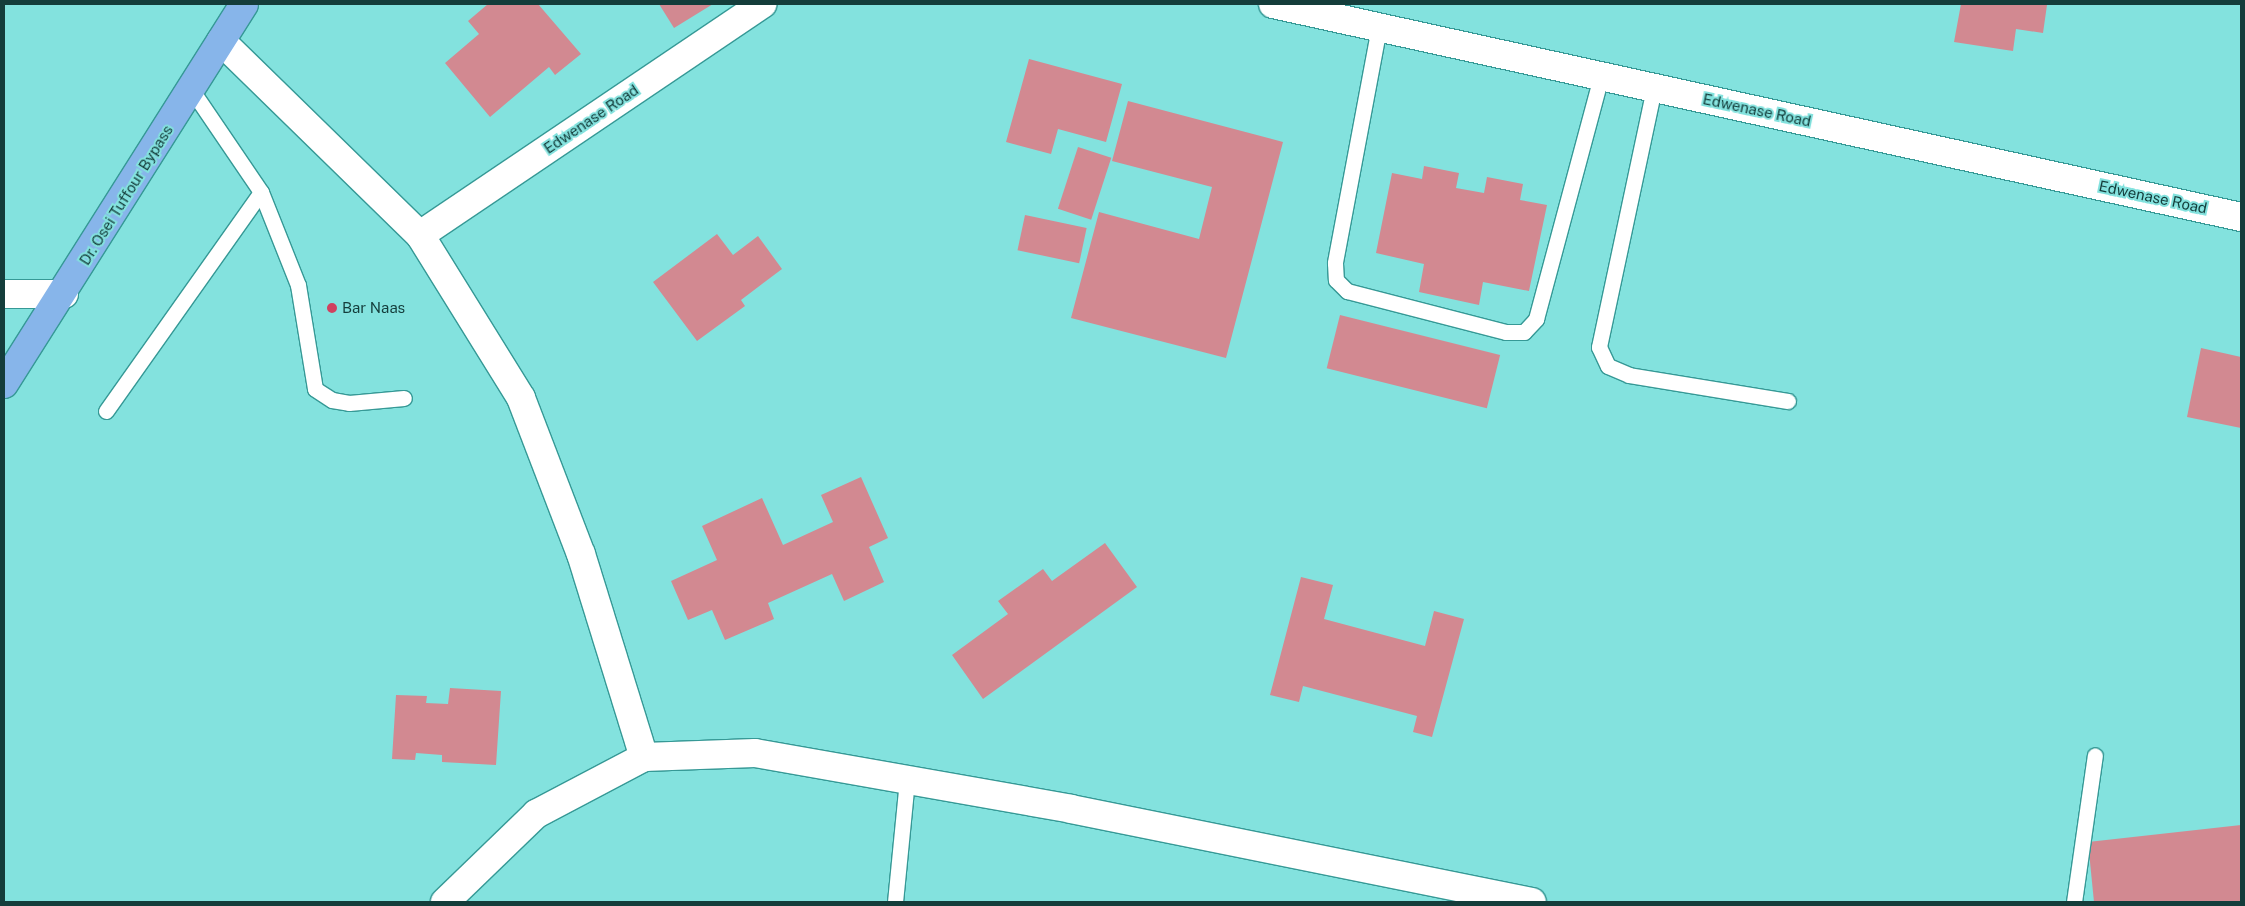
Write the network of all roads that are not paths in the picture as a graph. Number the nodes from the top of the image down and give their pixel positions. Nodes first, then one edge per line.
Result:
1 (244, 4) edge
2 (762, 4) edge
3 (1273, 4) edge
4 (1379, 27) junction
5 (221, 41) junction
6 (1601, 76) junction
7 (1654, 88) junction
8 (191, 90) junction
9 (261, 192) junction
10 (2241, 216) edge
11 (420, 235) junction
12 (4, 294) edge
13 (64, 294) junction
14 (4, 384) edge
15 (404, 398) dead end
16 (1788, 401) dead end
17 (106, 411) dead end
18 (2095, 754) dead end
19 (644, 758) junction
20 (907, 780) junction
21 (446, 902) edge
22 (895, 902) edge
23 (1532, 902) edge
24 (2074, 902) edge

1 - 5 highway, Dr. Osei Tuffour Bypass
2 - 11 street, Edwenase Road
3 - 4 street, Edwenase Road
4 - 6 street, Edwenase Road
4 - 6 lane
5 - 8 highway, Dr. Osei Tuffour Bypass
5 - 11 street
6 - 7 street, Edwenase Road
7 - 10 street, Edwenase Road
7 - 16 lane
8 - 9 lane
8 - 13 highway, Dr. Osei Tuffour Bypass
9 - 15 lane
9 - 17 lane
11 - 19 street
12 - 13 street
13 - 14 highway, Dr. Osei Tuffour Bypass
18 - 24 lane
19 - 20 street
19 - 21 street
20 - 22 lane
20 - 23 street

